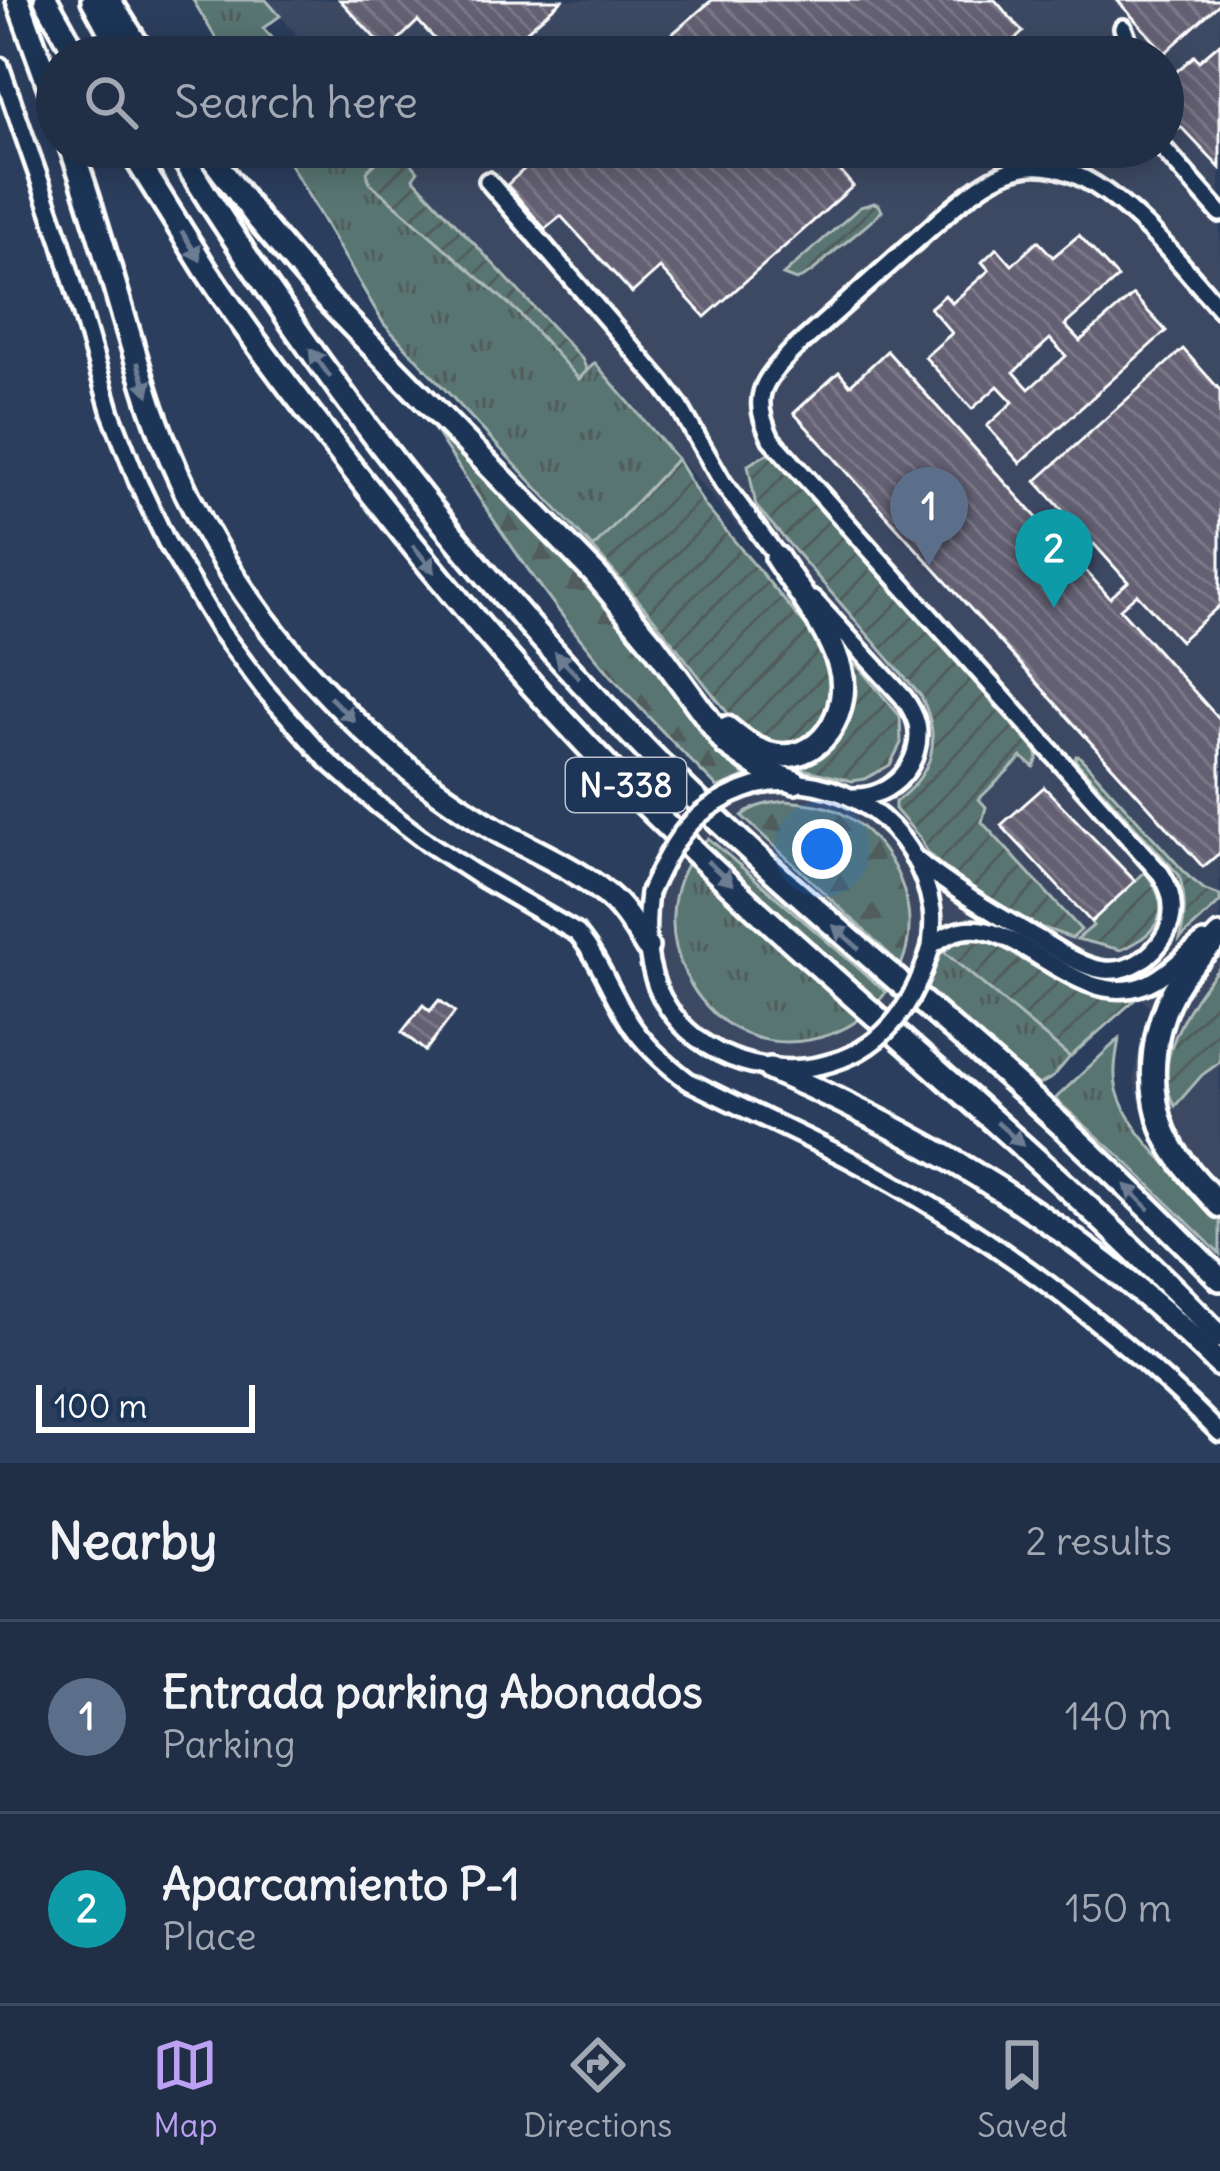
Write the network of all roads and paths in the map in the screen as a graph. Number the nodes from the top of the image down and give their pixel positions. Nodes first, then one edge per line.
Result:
1 (18, 0) edge
2 (46, 0) edge
3 (93, 0) edge
4 (109, 0) edge
5 (1123, 28) dead end
6 (66, 36) edge
7 (113, 36) edge
8 (132, 36) edge
9 (1126, 36) edge
10 (36, 50) edge
11 (0, 66) edge
12 (78, 168) edge
13 (142, 168) edge
14 (190, 168) edge
15 (220, 168) edge
16 (1021, 168) edge
17 (1051, 168) edge
18 (1180, 168) edge
19 (488, 181) dead end
20 (1220, 213) edge
21 (1220, 309) edge
22 (541, 516) junction
23 (777, 557) junction
24 (795, 782) junction
25 (854, 797) junction
26 (913, 856) junction
27 (1220, 932) edge
28 (647, 947) junction
29 (931, 947) junction
30 (770, 1069) junction
31 (1220, 1206) edge
32 (1220, 1279) edge
33 (1220, 1337) edge
34 (1220, 1365) edge
35 (1220, 1433) edge

1 - 10 highway
2 - 6 highway
3 - 7 highway
4 - 8 highway
5 - 9 street
11 - 35 street
12 -> 28 highway
13 -> 33 highway, N-338
32 -> 14 highway, N-338
15 - 22 highway
16 - 26 street
17 - 21 street
18 - 20 street
19 - 23 street
22 - 23 highway
22 - 24 highway
23 - 25 street
24 - 25 street
24 - 28 street, bridge
25 - 26 street
26 - 29 street
27 - 29 street
27 - 31 highway
28 - 30 street
29 - 30 street, bridge
30 - 34 highway

